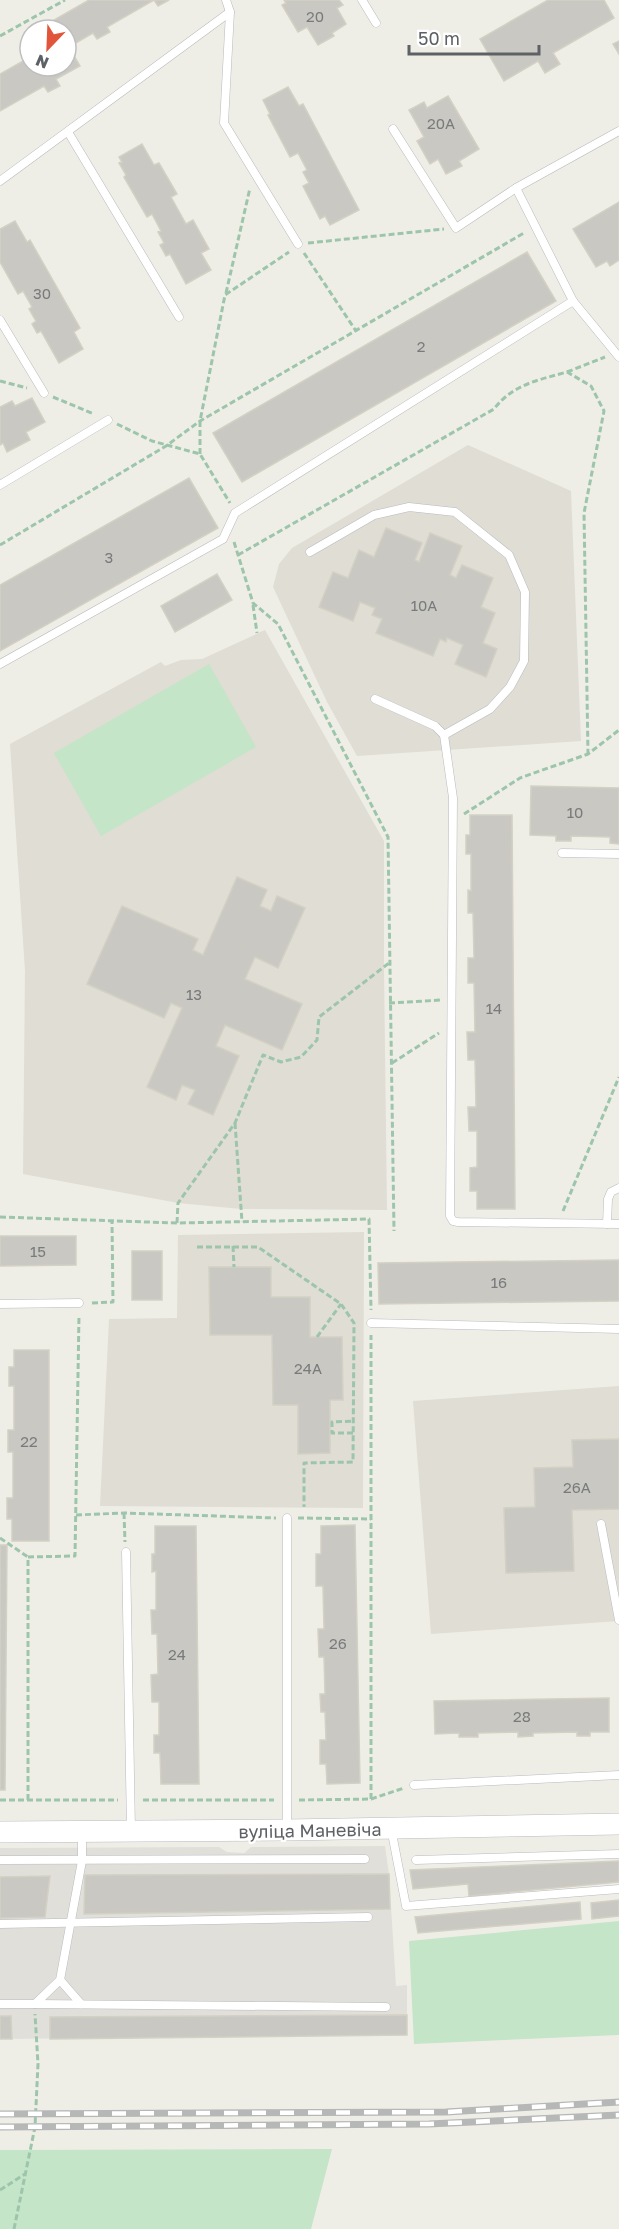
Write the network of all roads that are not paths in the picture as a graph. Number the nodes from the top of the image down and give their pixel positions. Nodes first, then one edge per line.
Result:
1 (226, 0) edge
2 (362, 0) edge
3 (230, 12) junction
4 (376, 23) dead end
5 (393, 129) dead end
6 (619, 131) edge
7 (68, 132) junction
8 (0, 180) edge
9 (516, 188) junction
10 (298, 244) road end
11 (573, 301) junction
12 (179, 317) dead end
13 (0, 320) edge
14 (617, 355) edge
15 (44, 393) road end
16 (108, 420) road end
17 (0, 485) edge
18 (310, 552) dead end
19 (0, 664) edge
20 (375, 699) dead end
21 (444, 735) junction
22 (562, 853) dead end
23 (619, 854) edge
24 (619, 1188) edge
25 (607, 1224) junction
26 (619, 1224) edge
27 (79, 1303) road end
28 (0, 1304) edge
29 (371, 1323) road end
30 (619, 1329) edge
31 (287, 1518) road end
32 (601, 1524) dead end
33 (126, 1552) road end
34 (619, 1620) edge
35 (619, 1775) edge
36 (414, 1785) road end
37 (619, 1824) edge
38 (391, 1828) junction
39 (287, 1830) junction
40 (0, 1832) edge
41 (131, 1832) junction
42 (82, 1833) junction
43 (619, 1854) edge
44 (365, 1859) dead end
45 (0, 1860) edge
46 (416, 1860) dead end
47 (82, 1861) junction
48 (619, 1889) edge
49 (368, 1917) dead end
50 (70, 1923) junction
51 (0, 1924) edge
52 (60, 1980) junction
53 (0, 2004) edge
54 (35, 2004) junction
55 (81, 2004) junction
56 (386, 2007) dead end

1 - 3 lane
2 - 4 lane
3 - 7 lane
3 - 10 lane
5 - 9 lane
6 - 9 lane
7 - 8 lane
7 - 12 lane
9 - 11 lane
11 - 14 lane
11 - 19 lane
13 - 15 lane
16 - 17 lane
18 - 21 lane
20 - 21 lane
21 - 25 lane
22 - 23 lane
24 - 25 lane
25 - 26 lane
27 - 28 lane
29 - 30 lane
31 - 39 lane
32 - 34 lane
33 - 41 lane
35 - 36 lane
37 - 38 street, вуліца Маневіча
38 - 39 street, вуліца Маневіча
38 - 48 lane
39 - 41 street, вуліца Маневіча
40 - 42 street, вуліца Маневіча
41 - 42 street, вуліца Маневіча
42 - 47 lane
43 - 46 lane
44 - 47 lane
45 - 47 lane
47 - 50 lane
49 - 50 lane
50 - 51 lane
50 - 52 lane
52 - 54 lane
52 - 55 lane
53 - 54 lane
54 - 55 lane
55 - 56 lane

